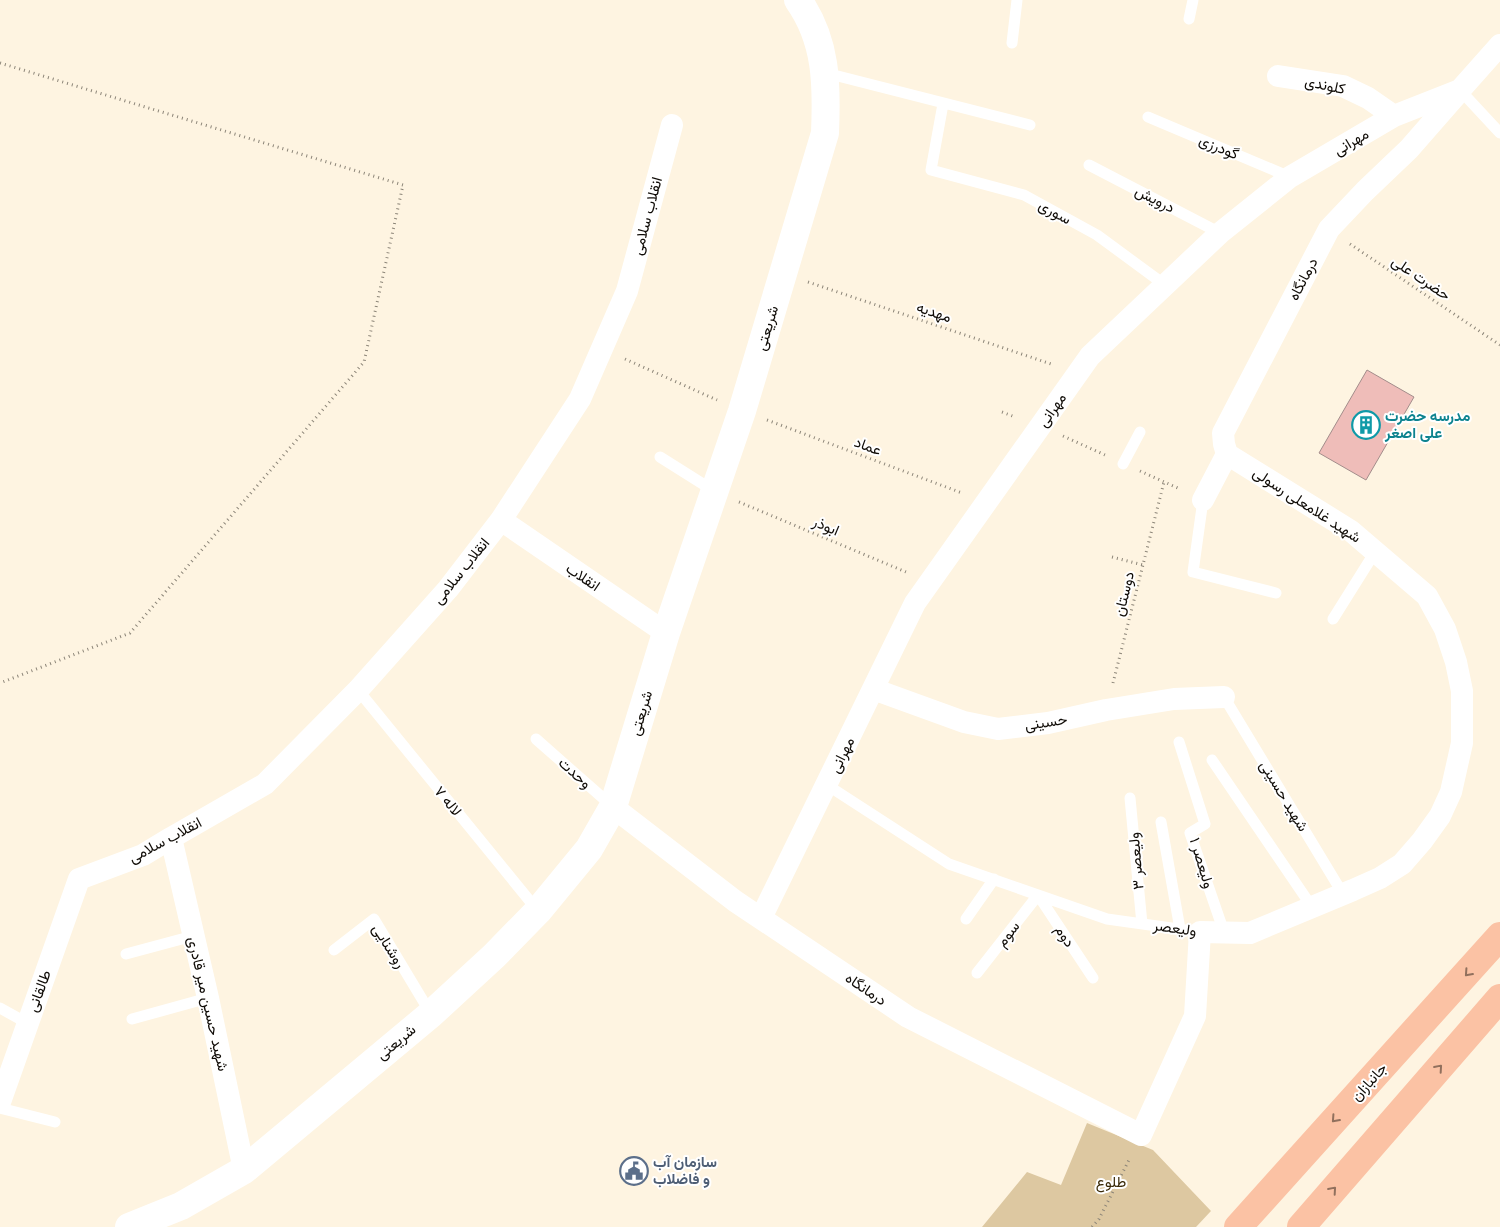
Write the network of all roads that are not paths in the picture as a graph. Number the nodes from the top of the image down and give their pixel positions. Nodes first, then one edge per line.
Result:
1 (798, 0) edge
2 (1017, 0) edge
3 (1193, 0) edge
4 (1189, 19) dead end
5 (1012, 43) dead end
6 (1500, 45) edge
7 (826, 73) junction
8 (1278, 76) dead end
9 (1460, 90) junction
10 (943, 104) junction
11 (1394, 116) junction
12 (1148, 117) dead end
13 (672, 125) dead end
14 (1030, 126) dead end
15 (1500, 133) edge
16 (1089, 165) dead end
17 (1290, 177) junction
18 (1220, 233) junction
19 (1165, 285) junction
20 (1140, 432) dead end
21 (1227, 454) junction
22 (660, 457) dead end
23 (1123, 464) dead end
24 (714, 492) junction
25 (1203, 500) joint
26 (501, 520) junction
27 (1375, 552) junction
28 (1276, 593) dead end
29 (1333, 620) dead end
30 (666, 633) junction
31 (874, 688) junction
32 (358, 690) junction
33 (1224, 697) joint
34 (536, 739) dead end
35 (1179, 742) dead end
36 (1462, 742) joint
37 (1212, 760) dead end
38 (827, 785) junction
39 (1130, 798) dead end
40 (613, 807) junction
41 (1161, 822) dead end
42 (170, 838) junction
43 (994, 879) junction
44 (79, 880) joint
45 (1343, 894) junction
46 (1038, 895) junction
47 (1312, 907) junction
48 (538, 911) junction
49 (761, 918) junction
50 (966, 919) dead end
51 (1142, 924) junction
52 (1190, 931) junction
53 (1224, 932) junction
54 (194, 936) junction
55 (1500, 936) edge
56 (334, 950) dead end
57 (126, 954) dead end
58 (977, 973) dead end
59 (1092, 978) dead end
60 (208, 998) junction
61 (1500, 998) edge
62 (0, 1008) edge
63 (431, 1014) junction
64 (132, 1019) dead end
65 (27, 1023) junction
66 (0, 1102) edge
67 (0, 1108) edge
68 (55, 1122) dead end
69 (244, 1170) junction
70 (1306, 1225) edge
71 (129, 1227) edge
72 (1238, 1227) edge

1 - 7 street, شریعتی
2 - 5 lane
3 - 4 lane
6 - 9 street, مهرانی
7 - 10 lane
7 - 24 street, شریعتی
8 - 11 street, کلوندی
9 - 11 street, مهرانی
9 - 15 lane
9 - 21 street, درمانگاه
10 - 14 lane
10 - 19 lane, سوری
11 - 17 street, مهرانی
12 - 17 lane, گودرزی
13 - 26 street, انقلاب سلامی
16 - 18 lane, درویش
17 - 18 street, مهرانی
18 - 19 street, مهرانی
19 - 31 street, مهرانی
20 - 23 lane
21 - 25 street
21 - 27 street, شهید غلامعلی رسولی
22 - 24 lane
24 - 30 street, شریعتی
25 - 28 lane
26 - 30 street, انقلاب
26 - 32 street, انقلاب سلامی
27 - 29 lane
27 - 36 street, شهید غلامعلی رسولی
30 - 40 street, شریعتی
31 - 33 street, حسینی
31 - 38 street, مهرانی
32 - 42 street, انقلاب سلامی
32 - 48 lane, لاله ۷
33 - 45 lane, شهید حسینی
34 - 40 lane, وحدت
35 - 53 lane, ولیعصر ۱
36 - 45 street, ولیعصر
37 - 47 lane
38 - 43 lane, ولیعصر
38 - 49 street, مهرانی
39 - 51 lane, ولیعصر ۳
40 - 48 street, شریعتی
40 - 49 street, درمانگاه
41 - 52 lane
42 - 44 street, انقلاب سلامی
42 - 54 street, شهید حسین میر قادری
43 - 46 lane, ولیعصر
43 - 50 lane
44 - 65 street, طالقانی
45 - 47 street, ولیعصر
46 - 51 lane, ولیعصر
46 - 58 lane, سوم
46 - 59 lane, دوم
47 - 53 street, ولیعصر
48 - 63 street, شریعتی
49 - 52 street, درمانگاه
51 - 52 lane, ولیعصر
52 - 53 street, ولیعصر
54 - 57 lane
54 - 60 street, شهید حسین میر قادری
55 -> 72 main road, جانبازان
56 - 63 lane, روشنایی
60 - 64 lane
60 - 69 street, شهید حسین میر قادری
70 -> 61 main road
62 - 65 lane
63 - 69 street, شریعتی
65 - 66 street, طالقانی
67 - 68 lane
69 - 71 street, شریعتی

